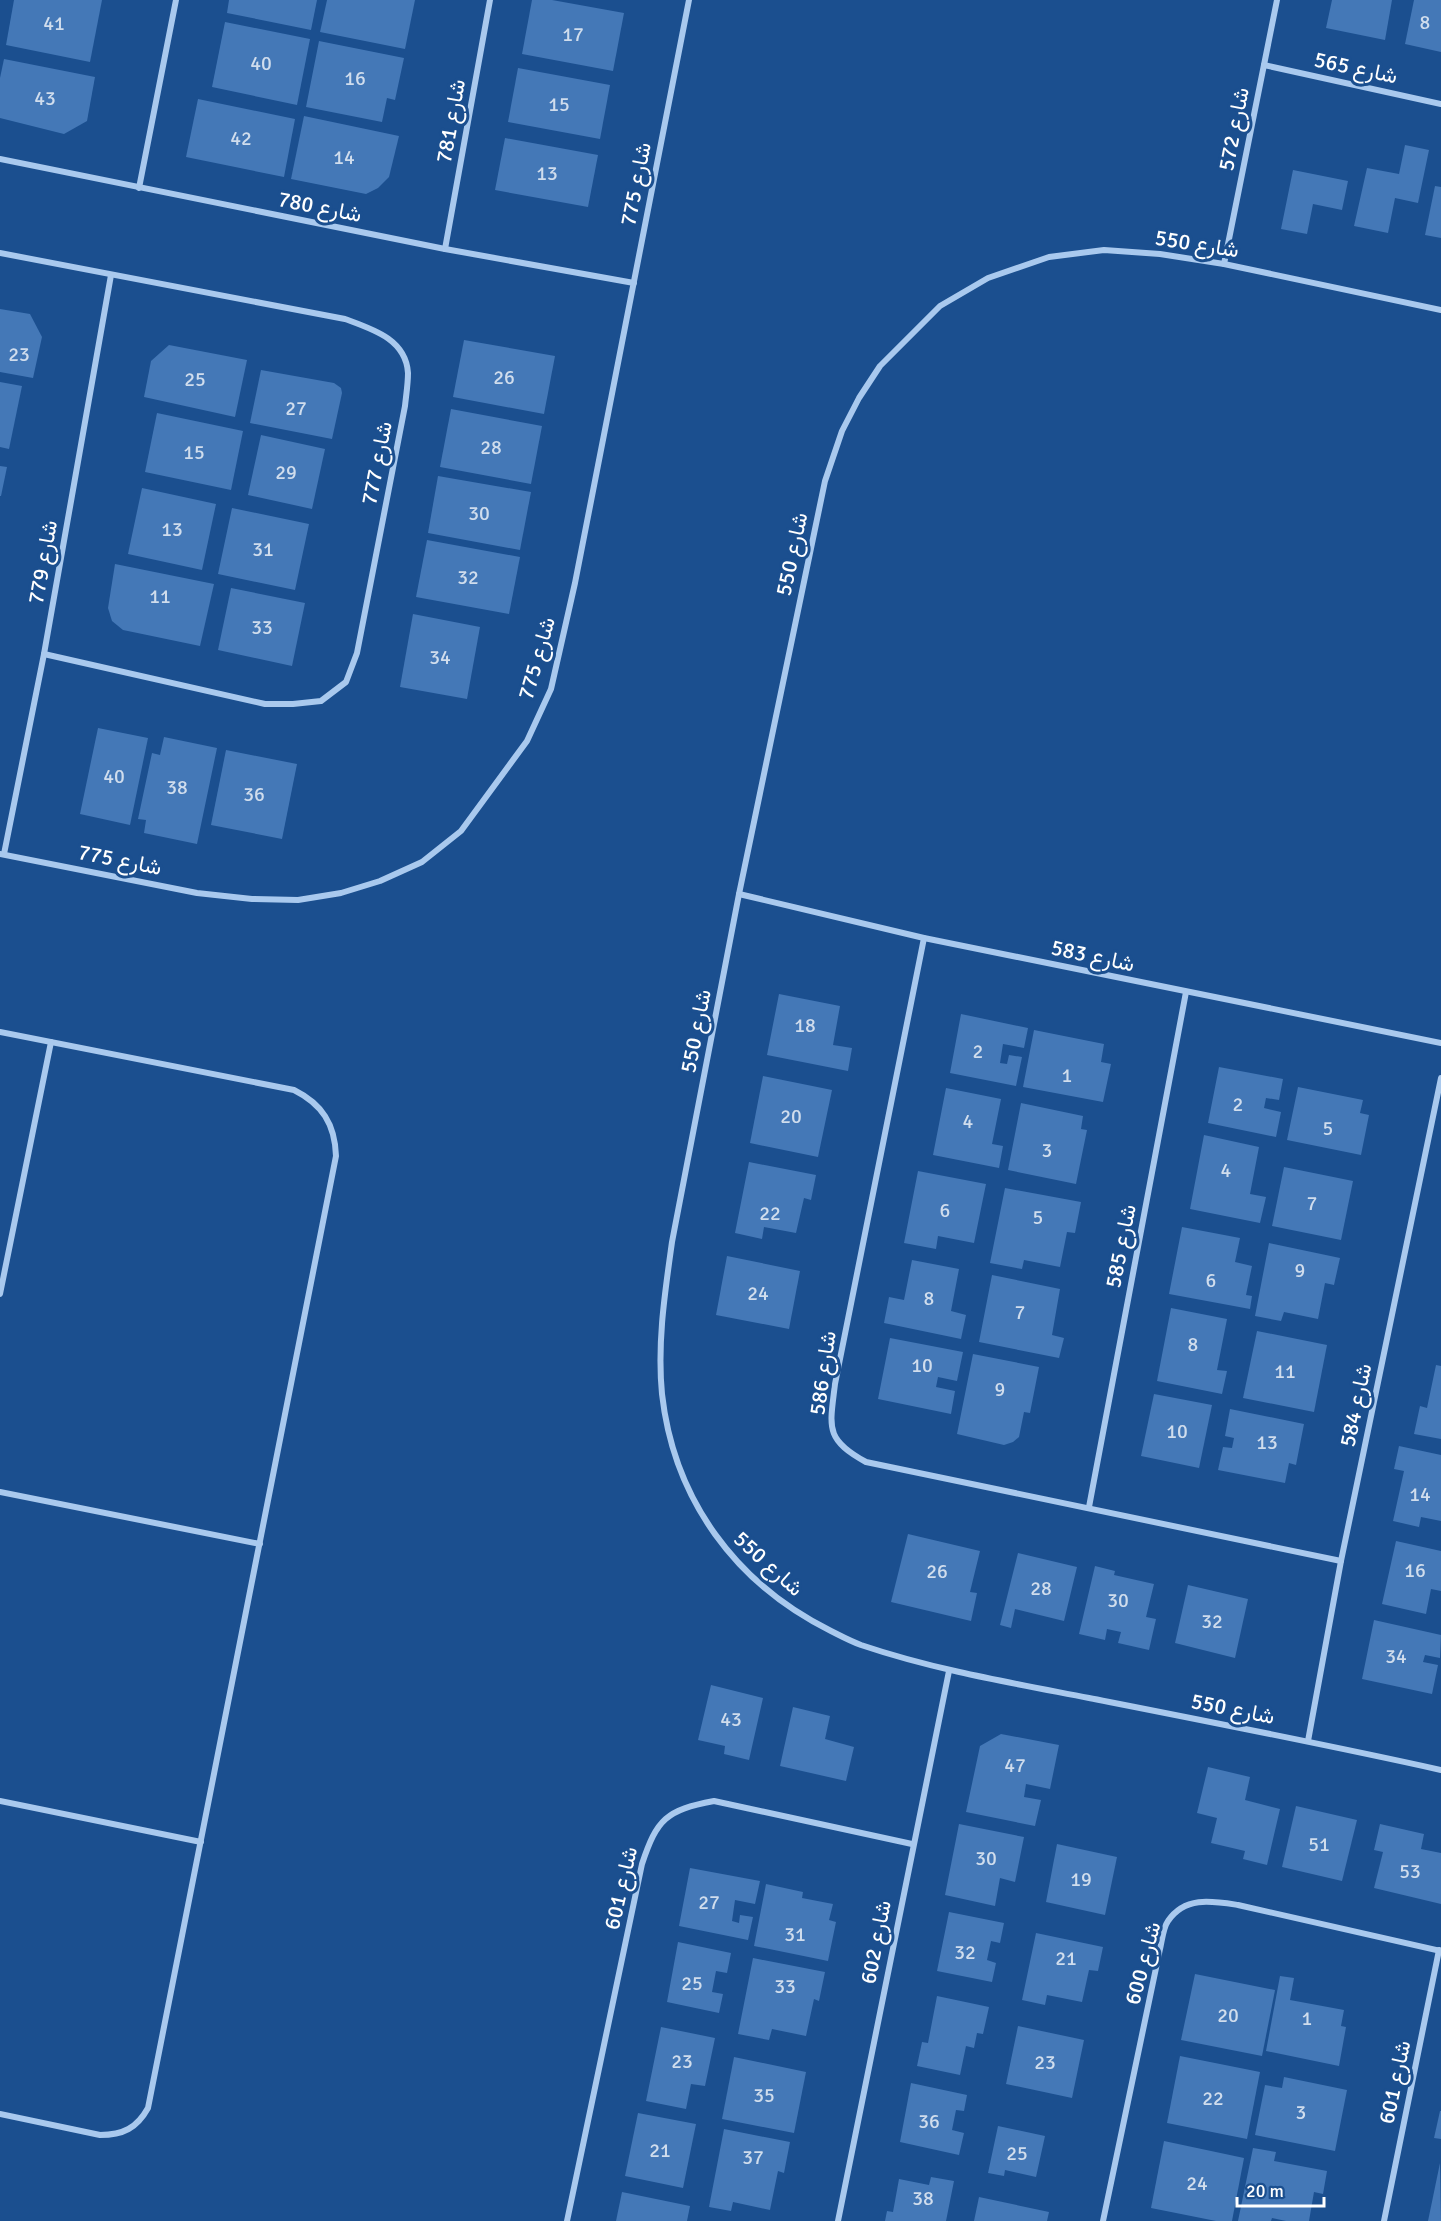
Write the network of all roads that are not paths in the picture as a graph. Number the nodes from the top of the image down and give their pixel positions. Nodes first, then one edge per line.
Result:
1 (176, 0) edge
2 (490, 0) edge
3 (689, 0) edge
4 (1277, 0) edge
5 (1264, 65) junction
6 (1441, 104) edge
7 (0, 159) edge
8 (140, 188) junction
9 (445, 249) junction
10 (0, 253) edge
11 (1224, 264) junction
12 (111, 275) junction
13 (634, 283) junction
14 (1441, 310) edge
15 (44, 654) junction
16 (2, 854) edge
17 (739, 894) junction
18 (924, 938) junction
19 (1186, 992) junction
20 (0, 1032) edge
21 (51, 1042) junction
22 (1441, 1043) edge
23 (1441, 1078) edge
24 (0, 1294) edge
25 (0, 1492) edge
26 (1089, 1507) junction
27 (260, 1544) junction
28 (1341, 1561) junction
29 (949, 1671) junction
30 (1308, 1741) junction
31 (1441, 1770) edge
32 (0, 1801) edge
33 (201, 1842) junction
34 (912, 1844) junction
35 (1440, 1950) edge
36 (0, 2114) edge
37 (567, 2221) edge
38 (838, 2221) edge
39 (1103, 2221) edge
40 (1384, 2221) edge

1 - 8 street
2 - 9 street, شارع 781
3 - 13 street, شارع 775
4 - 5 street, شارع 572
5 - 6 street, شارع 565
5 - 11 street, شارع 572
7 - 8 street, شارع 780
8 - 9 street, شارع 780
9 - 13 street, شارع 780
10 - 12 street, شارع 777
11 - 14 street, شارع 550
11 - 17 street, شارع 550
12 - 15 street, شارع 779
12 - 15 street, شارع 777
13 - 16 street, شارع 775
15 - 16 street, شارع 779
17 - 18 street, شارع 583
17 - 29 street, شارع 550
18 - 19 street, شارع 583
18 - 26 street, شارع 586
19 - 22 street, شارع 583
19 - 26 street, شارع 585
20 - 21 street
21 - 24 street
21 - 27 street
23 - 28 street, شارع 584
25 - 27 street
26 - 28 street, شارع 586
27 - 33 street
28 - 30 street, شارع 584
29 - 30 street, شارع 550
29 - 34 street, شارع 602
30 - 31 street, شارع 550
32 - 33 street
33 - 36 street
34 - 37 street, شارع 601
34 - 38 street, شارع 602
35 - 39 street, شارع 600
35 - 40 street, شارع 601

